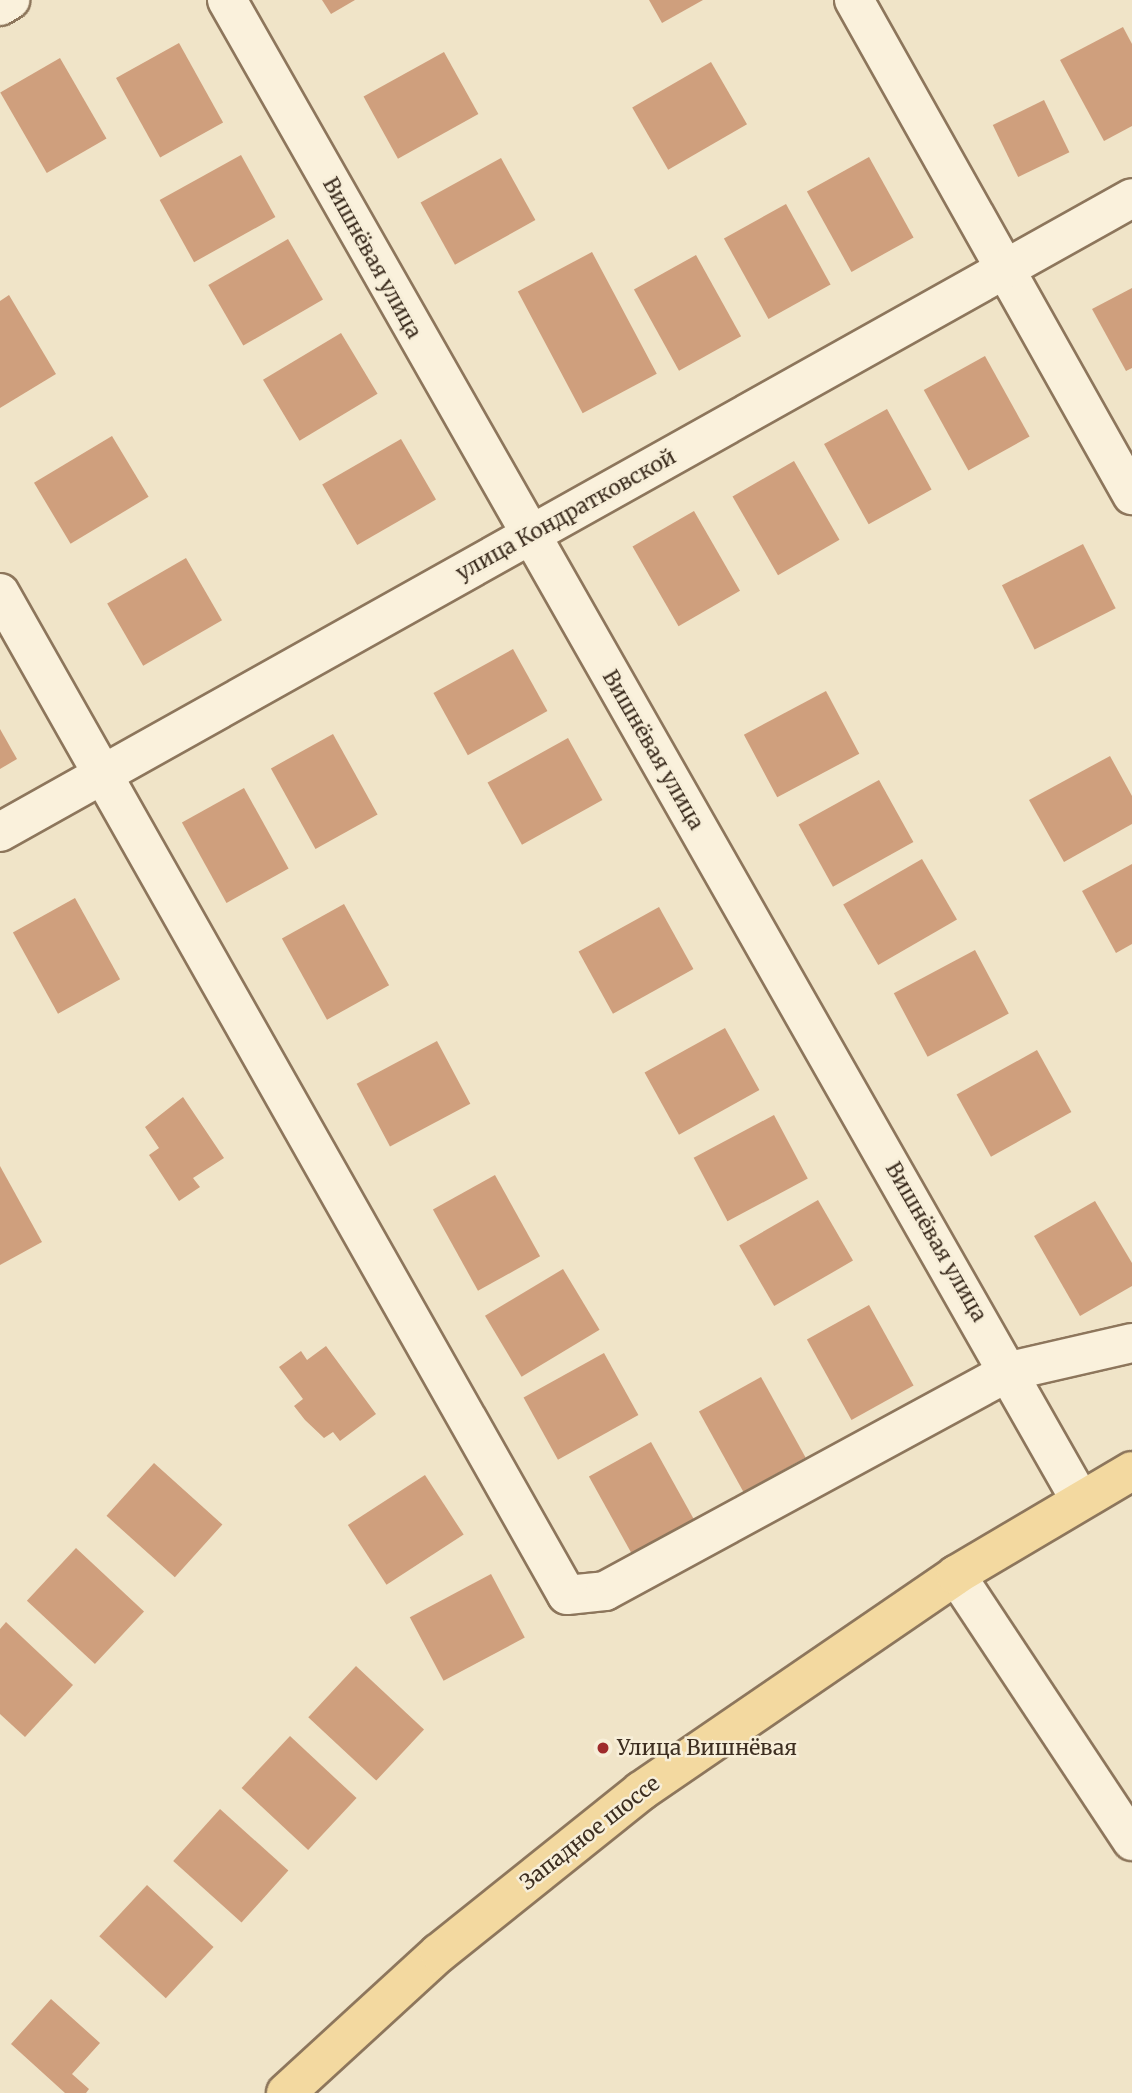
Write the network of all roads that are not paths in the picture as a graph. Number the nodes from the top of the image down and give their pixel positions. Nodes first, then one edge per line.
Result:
1 (10, 0) edge
2 (227, 0) edge
3 (854, 0) edge
4 (0, 6) edge
5 (1132, 198) edge
6 (1010, 269) junction
7 (1132, 495) edge
8 (529, 535) junction
9 (0, 593) edge
10 (107, 773) junction
11 (0, 832) edge
12 (1132, 1343) edge
13 (1010, 1371) junction
14 (1132, 1471) edge
15 (1080, 1500) junction
16 (956, 1575) junction
17 (1132, 1841) edge
18 (286, 2093) edge

1 - 4 street
2 - 8 street, Вишнёвая улица
3 - 6 street
5 - 6 street, улица Кондратковской
6 - 7 street
6 - 8 street, улица Кондратковской
8 - 10 street, улица Кондратковской
8 - 13 street, Вишнёвая улица
9 - 10 street
10 - 11 street, улица Кондратковской
10 - 13 street
12 - 13 street
13 - 15 street, Вишнёвая улица
14 - 15 main road, Западное шоссе
15 - 16 main road, Западное шоссе
16 - 17 street
16 - 18 main road, Западное шоссе

